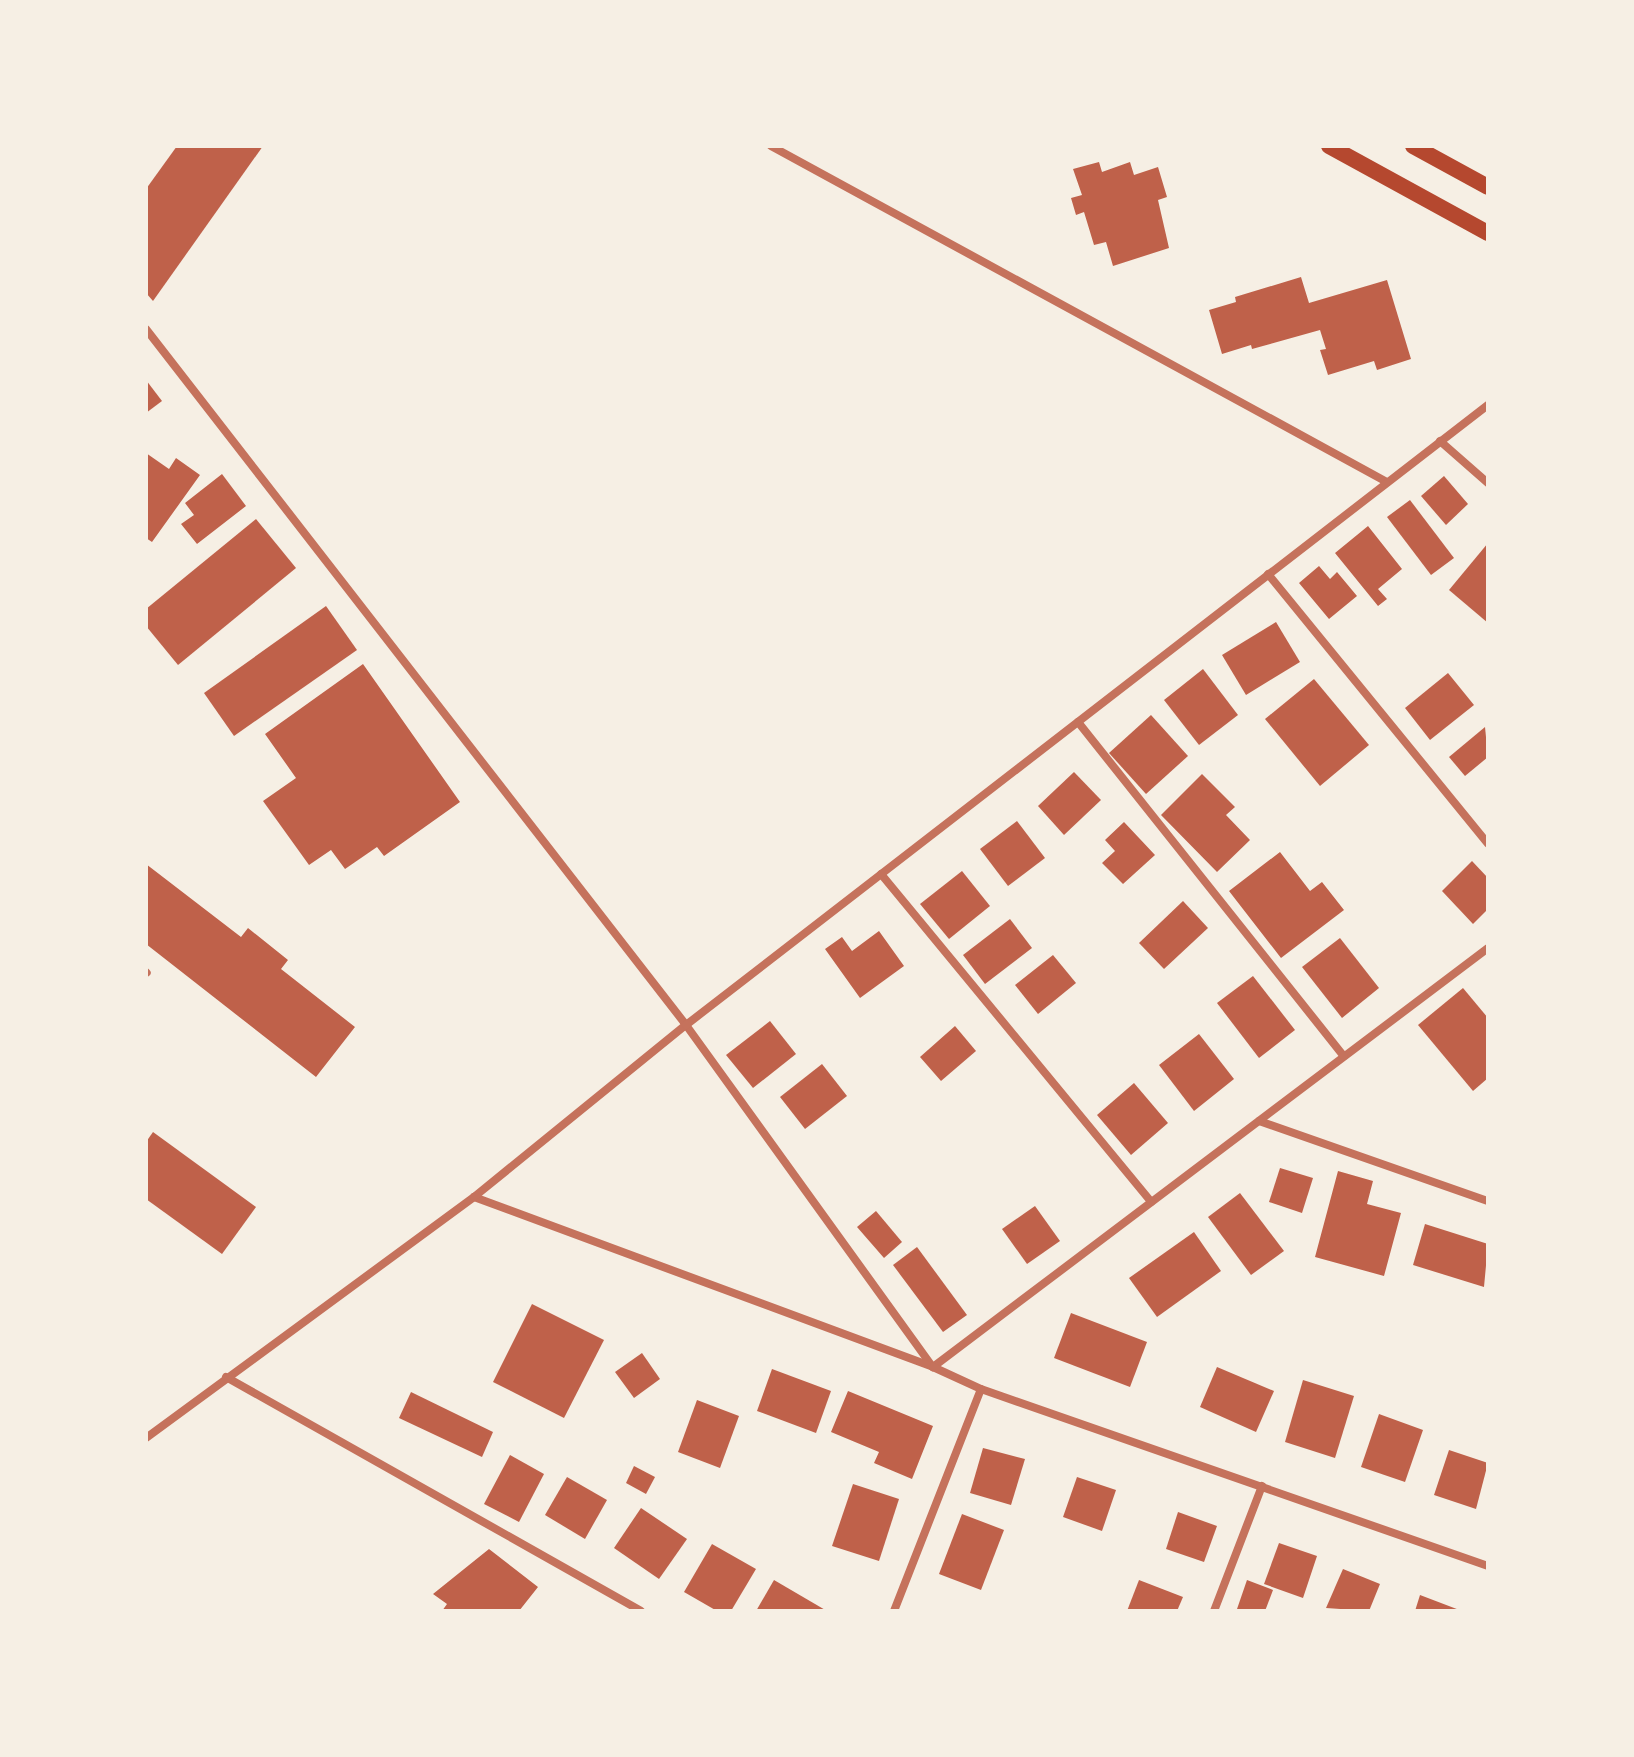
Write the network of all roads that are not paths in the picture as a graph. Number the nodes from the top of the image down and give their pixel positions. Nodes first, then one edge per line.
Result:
1 (771, 146) edge
2 (1329, 146) edge
3 (1413, 146) edge
4 (1488, 187) edge
5 (1488, 233) edge
6 (146, 329) edge
7 (1488, 405) edge
8 (1440, 441) junction
9 (1387, 482) junction
10 (1488, 483) edge
11 (1268, 574) junction
12 (1078, 722) junction
13 (1488, 844) edge
14 (881, 874) junction
15 (1488, 948) edge
16 (686, 1025) junction
17 (1344, 1056) junction
18 (1259, 1121) junction
19 (474, 1197) junction
20 (1488, 1201) edge
21 (1151, 1202) junction
22 (933, 1367) junction
23 (226, 1377) junction
24 (981, 1389) junction
25 (146, 1438) edge
26 (1262, 1486) junction
27 (1488, 1566) edge
28 (641, 1611) edge
29 (894, 1611) edge
30 (1214, 1611) edge

1 - 9 street
2 - 5 main road
3 - 4 main road
6 - 16 street
7 - 8 street
8 - 9 street
8 - 10 street
9 - 11 street
11 - 12 street
11 - 13 street
12 - 14 street
12 - 17 street
14 - 16 street
14 - 21 street
15 - 17 street
16 - 19 street
16 - 22 street
17 - 18 street
18 - 20 street
18 - 21 street
19 - 22 street
19 - 23 street
21 - 22 street
22 - 24 street
23 - 25 street
23 - 28 street
24 - 26 street
24 - 29 street
26 - 27 street
26 - 30 street

